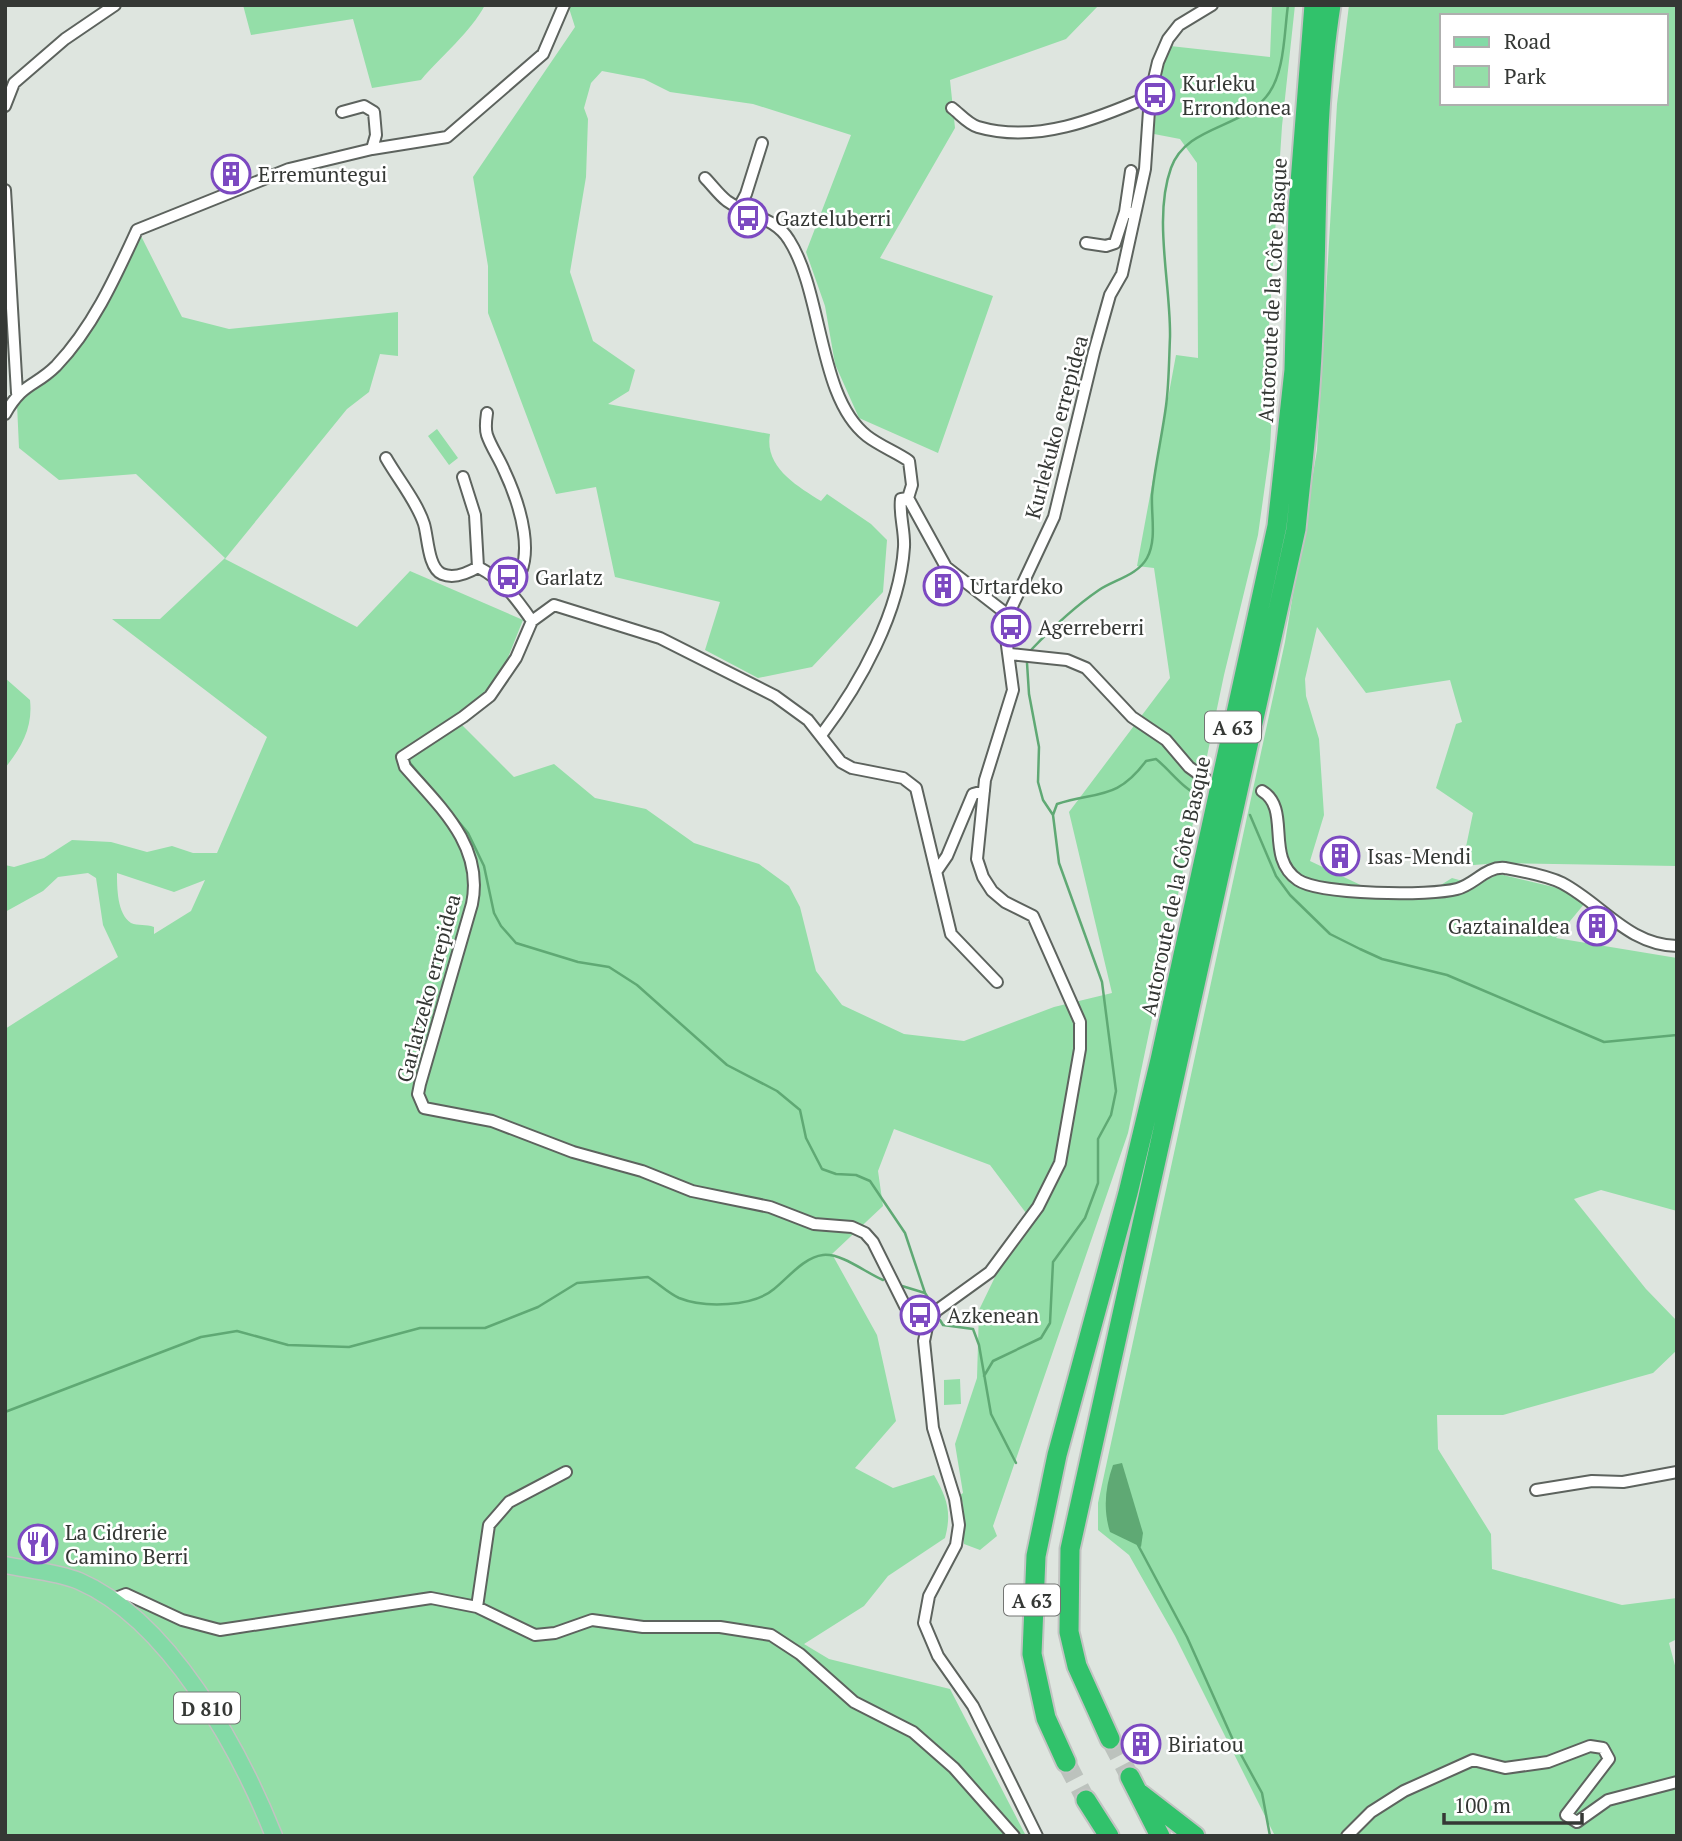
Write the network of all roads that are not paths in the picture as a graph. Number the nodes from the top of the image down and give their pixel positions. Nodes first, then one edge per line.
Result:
1 (115, 5) edge
2 (564, 5) edge
3 (1212, 5) edge
4 (1314, 5) edge
5 (1331, 5) edge
6 (1150, 96) junction
7 (5, 106) edge
8 (952, 108) dead end
9 (342, 112) dead end
10 (762, 143) dead end
11 (372, 149) junction
12 (1131, 171) dead end
13 (705, 177) dead end
14 (5, 190) edge
15 (739, 207) junction
16 (1130, 213) junction
17 (1086, 243) dead end
18 (17, 393) junction
19 (487, 413) dead end
20 (5, 414) edge
21 (386, 458) dead end
22 (463, 478) dead end
23 (908, 498) junction
24 (478, 567) junction
25 (509, 588) junction
26 (1008, 615) junction
27 (532, 621) junction
28 (1010, 654) junction
29 (822, 734) junction
30 (1207, 780) dead end
31 (984, 791) junction
32 (1262, 791) dead end
33 (936, 872) junction
34 (1677, 946) edge
35 (997, 982) dead end
36 (927, 1326) junction
37 (566, 1472) dead end
38 (1677, 1472) edge
39 (1536, 1490) dead end
40 (5, 1565) edge
41 (113, 1599) junction
42 (477, 1607) junction
43 (1110, 1739) tunnel mouth
44 (1066, 1762) tunnel mouth
45 (1677, 1782) edge
46 (1086, 1800) tunnel mouth
47 (274, 1836) edge
48 (1014, 1836) edge
49 (1037, 1836) edge
50 (1109, 1836) edge
51 (1160, 1836) edge
52 (1195, 1836) edge
53 (1347, 1836) edge

1 - 7 street
2 - 11 street
3 - 6 street, Kurlekuko errepidea
4 - 44 highway, Autoroute de la Côte Basque / A 63
5 - 43 highway, Autoroute de la Côte Basque / A 63
6 - 8 street
6 - 16 street, Kurlekuko errepidea
9 - 11 street
10 - 15 street
11 - 18 street
12 - 16 street
13 - 15 street
14 - 18 street
15 - 23 street
16 - 17 street
16 - 26 street, Kurlekuko errepidea
18 - 20 street
19 - 25 street
21 - 24 street
22 - 24 street
23 - 26 street
23 - 29 street
24 - 25 street
25 - 27 street
26 - 28 street, Kurlekuko errepidea
27 - 29 street
27 - 36 street, Garlatzeko errepidea
28 - 30 street
28 - 31 street, Kurlekuko errepidea
29 - 33 street
31 - 33 street
31 - 36 street, Kurlekuko errepidea
32 - 34 street
33 - 35 street
36 - 49 street
37 - 42 street
38 - 39 street
40 - 41 main road, D 810
41 - 42 street
41 - 47 main road, D 810
42 - 48 street
45 - 53 street
46 - 50 highway
51 - 52 highway

